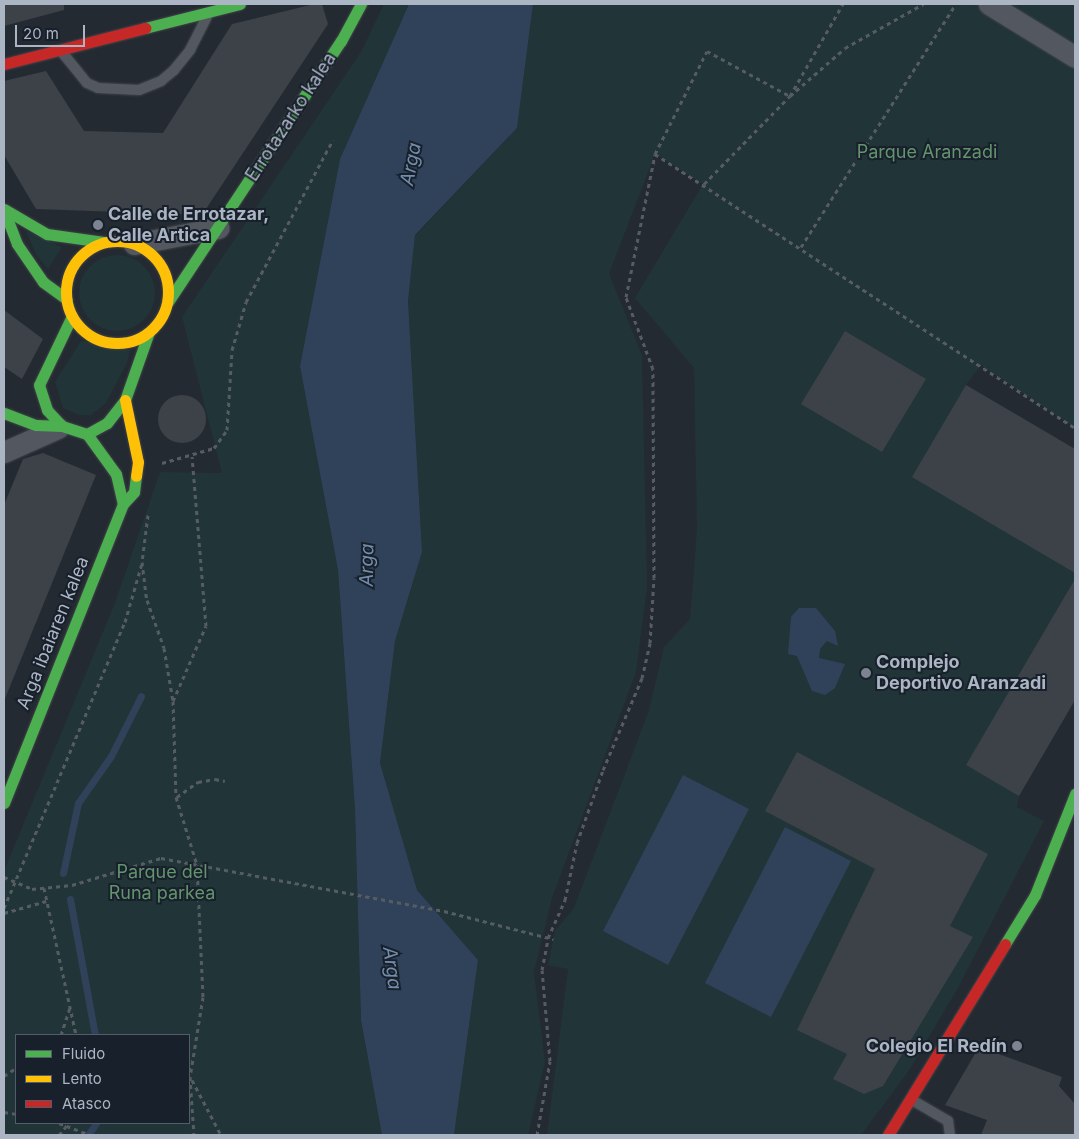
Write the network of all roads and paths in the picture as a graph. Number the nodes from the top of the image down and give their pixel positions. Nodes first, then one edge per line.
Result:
1 (240, 4) edge
2 (843, 4) edge
3 (923, 4) edge
4 (956, 4) edge
5 (989, 4) edge
6 (353, 8) edge
7 (209, 12) junction
8 (60, 49) junction
9 (1075, 57) edge
10 (4, 64) edge
11 (790, 96) junction
12 (333, 140) dead end
13 (655, 154) junction
14 (704, 184) junction
15 (4, 210) edge
16 (218, 228) junction
17 (103, 242) junction
18 (134, 244) junction
19 (801, 247) junction
20 (66, 299) junction
21 (168, 302) junction
22 (72, 316) junction
23 (149, 332) junction
24 (39, 385) junction
25 (125, 400) junction
26 (13, 410) edge
27 (62, 426) junction
28 (1075, 428) edge
29 (87, 434) junction
30 (4, 452) edge
31 (192, 457) junction
32 (156, 464) dead end
33 (123, 504) junction
34 (143, 512) dead end
35 (142, 562) junction
36 (173, 702) junction
37 (226, 782) dead end
38 (1075, 794) edge
39 (176, 797) junction
40 (4, 803) edge
41 (197, 865) junction
42 (4, 877) edge
43 (15, 882) junction
44 (44, 888) junction
45 (46, 901) junction
46 (4, 908) edge
47 (4, 913) edge
48 (548, 938) junction
49 (553, 939) dead end
50 (71, 1006) junction
51 (61, 1034) edge
52 (76, 1034) edge
53 (15, 1069) edge
54 (4, 1076) edge
55 (190, 1077) junction
56 (911, 1100) junction
57 (68, 1124) edge
58 (59, 1135) edge
59 (91, 1135) edge
60 (194, 1135) edge
61 (221, 1135) edge
62 (537, 1135) edge
63 (888, 1135) edge
64 (950, 1135) edge

1 - 7 street
2 - 11 path
3 - 11 path
4 - 19 path
5 - 9 street
6 - 16 street, Errotazarko kalea
7 - 8 street
7 - 8 lane
8 - 10 street
11 - 13 path
11 - 14 path
12 - 31 path
13 - 14 path
13 - 48 path
14 - 19 path
15 - 17 street
15 - 20 street
16 - 18 street
16 - 21 street, Errotazarko kalea
17 - 18 street
17 - 20 street
18 - 21 street
19 - 28 path
20 - 22 street
21 - 23 street
22 - 23 street
22 - 24 street
23 - 25 street
24 - 26 street
24 - 27 street
25 - 29 street
25 - 33 street, Arga ibaiaren kalea
26 - 27 street
27 - 29 street
27 - 30 street
29 - 33 street
31 - 32 path
31 - 36 path
33 - 40 street, Arga ibaiaren kalea
34 - 35 path
35 - 36 path
35 - 43 path
36 - 39 path
37 - 39 path
38 - 56 street
39 - 41 path
41 - 44 path
41 - 48 path
41 - 55 path
42 - 43 path
43 - 44 path
43 - 46 path
44 - 45 path
45 - 47 path
45 - 50 path
48 - 49 path
48 - 62 path
50 - 51 path
50 - 52 path
53 - 54 path
55 - 60 path
55 - 61 path
56 - 63 street
56 - 64 lane
57 - 58 path
57 - 59 path

